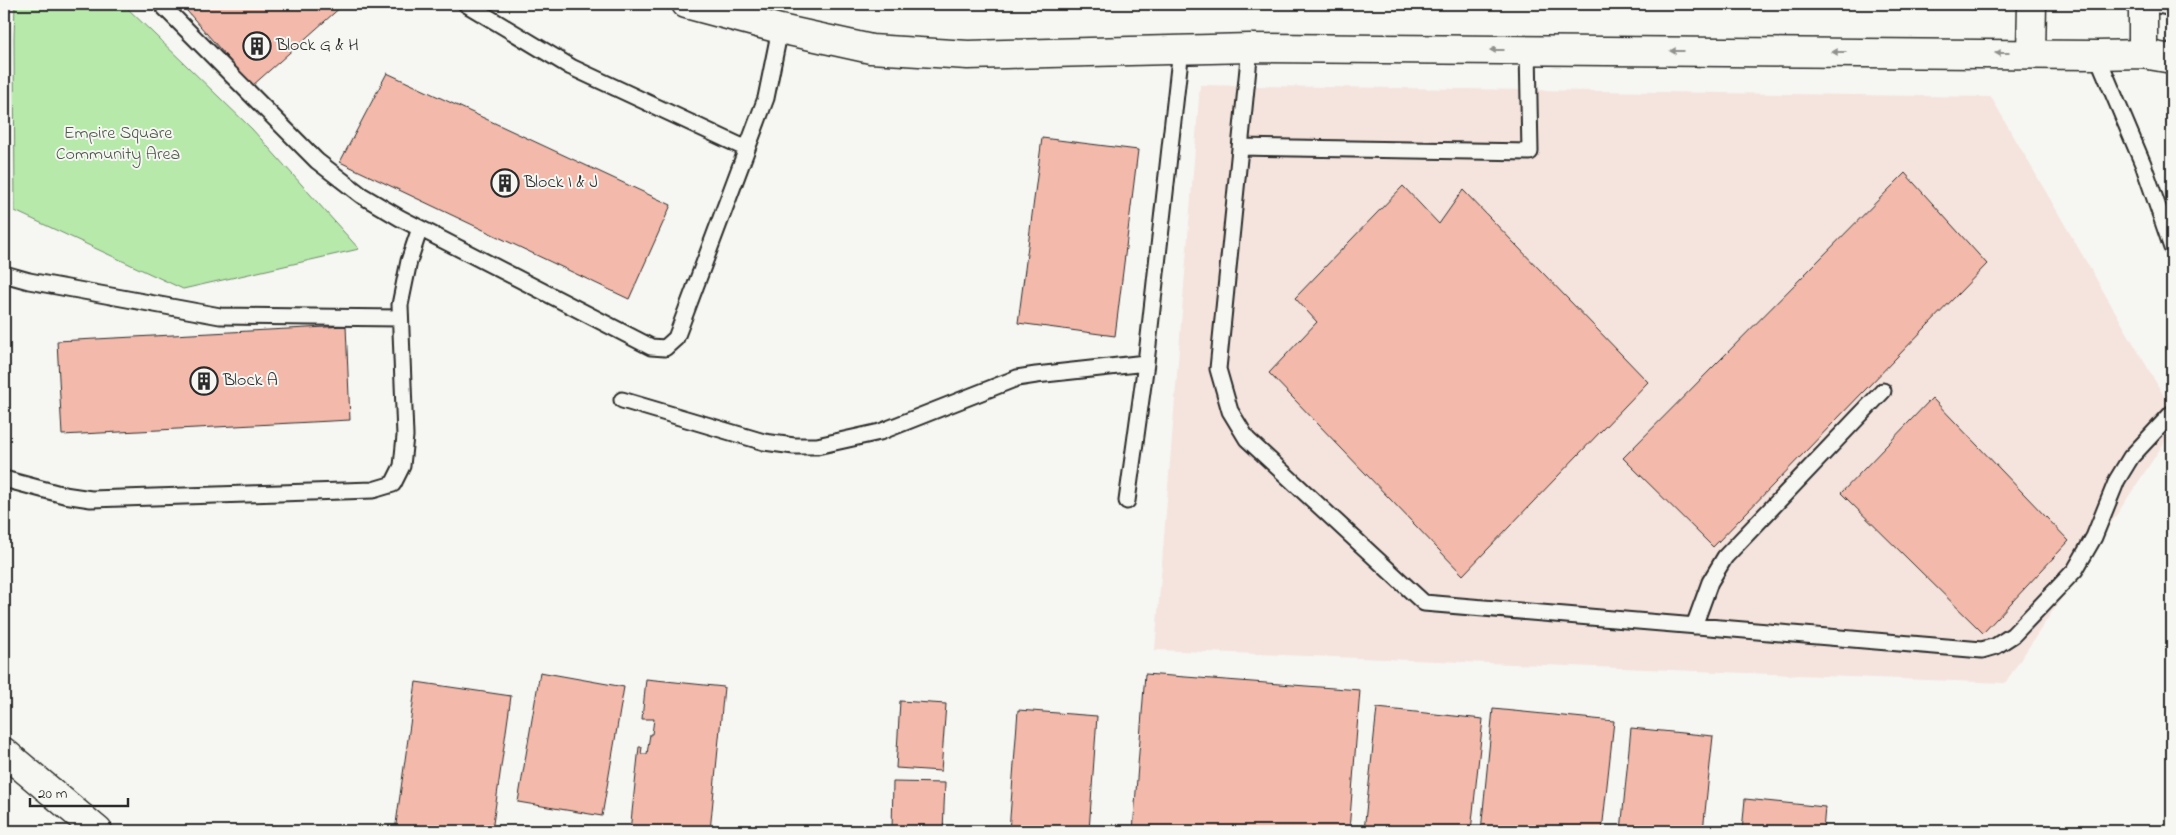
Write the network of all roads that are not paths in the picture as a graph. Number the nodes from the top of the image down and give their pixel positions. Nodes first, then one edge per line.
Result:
1 (161, 4) edge
2 (466, 4) edge
3 (686, 4) edge
4 (2032, 4) edge
5 (2143, 4) edge
6 (2153, 4) edge
7 (2172, 8) edge
8 (780, 30) junction
9 (1250, 48) junction
10 (1181, 49) junction
11 (1528, 50) junction
12 (2031, 53) junction
13 (2143, 54) junction
14 (2097, 55) junction
15 (2172, 59) edge
16 (1240, 147) junction
17 (747, 149) junction
18 (420, 228) junction
19 (2172, 248) edge
20 (4, 274) edge
21 (400, 318) junction
22 (1146, 363) junction
23 (1883, 391) dead end
24 (622, 400) dead end
25 (2172, 413) edge
26 (4, 479) edge
27 (1127, 501) dead end
28 (1694, 626) junction
29 (4, 752) edge
30 (98, 831) edge

1 - 18 lane
2 - 17 lane
3 - 8 main road
4 - 12 main road
5 - 13 main road
6 - 7 lane
8 - 10 main road
8 - 17 lane
9 - 10 main road
11 -> 9 main road
9 - 16 lane
10 - 22 lane
12 -> 11 main road
11 - 16 lane
12 - 14 main road
13 - 14 main road
13 - 15 main road
14 - 19 lane
16 - 28 lane
17 - 18 lane
18 - 21 lane
20 - 21 lane
21 - 26 lane
22 - 24 lane
22 - 27 lane
23 - 28 lane
25 - 28 lane
29 - 30 main road

